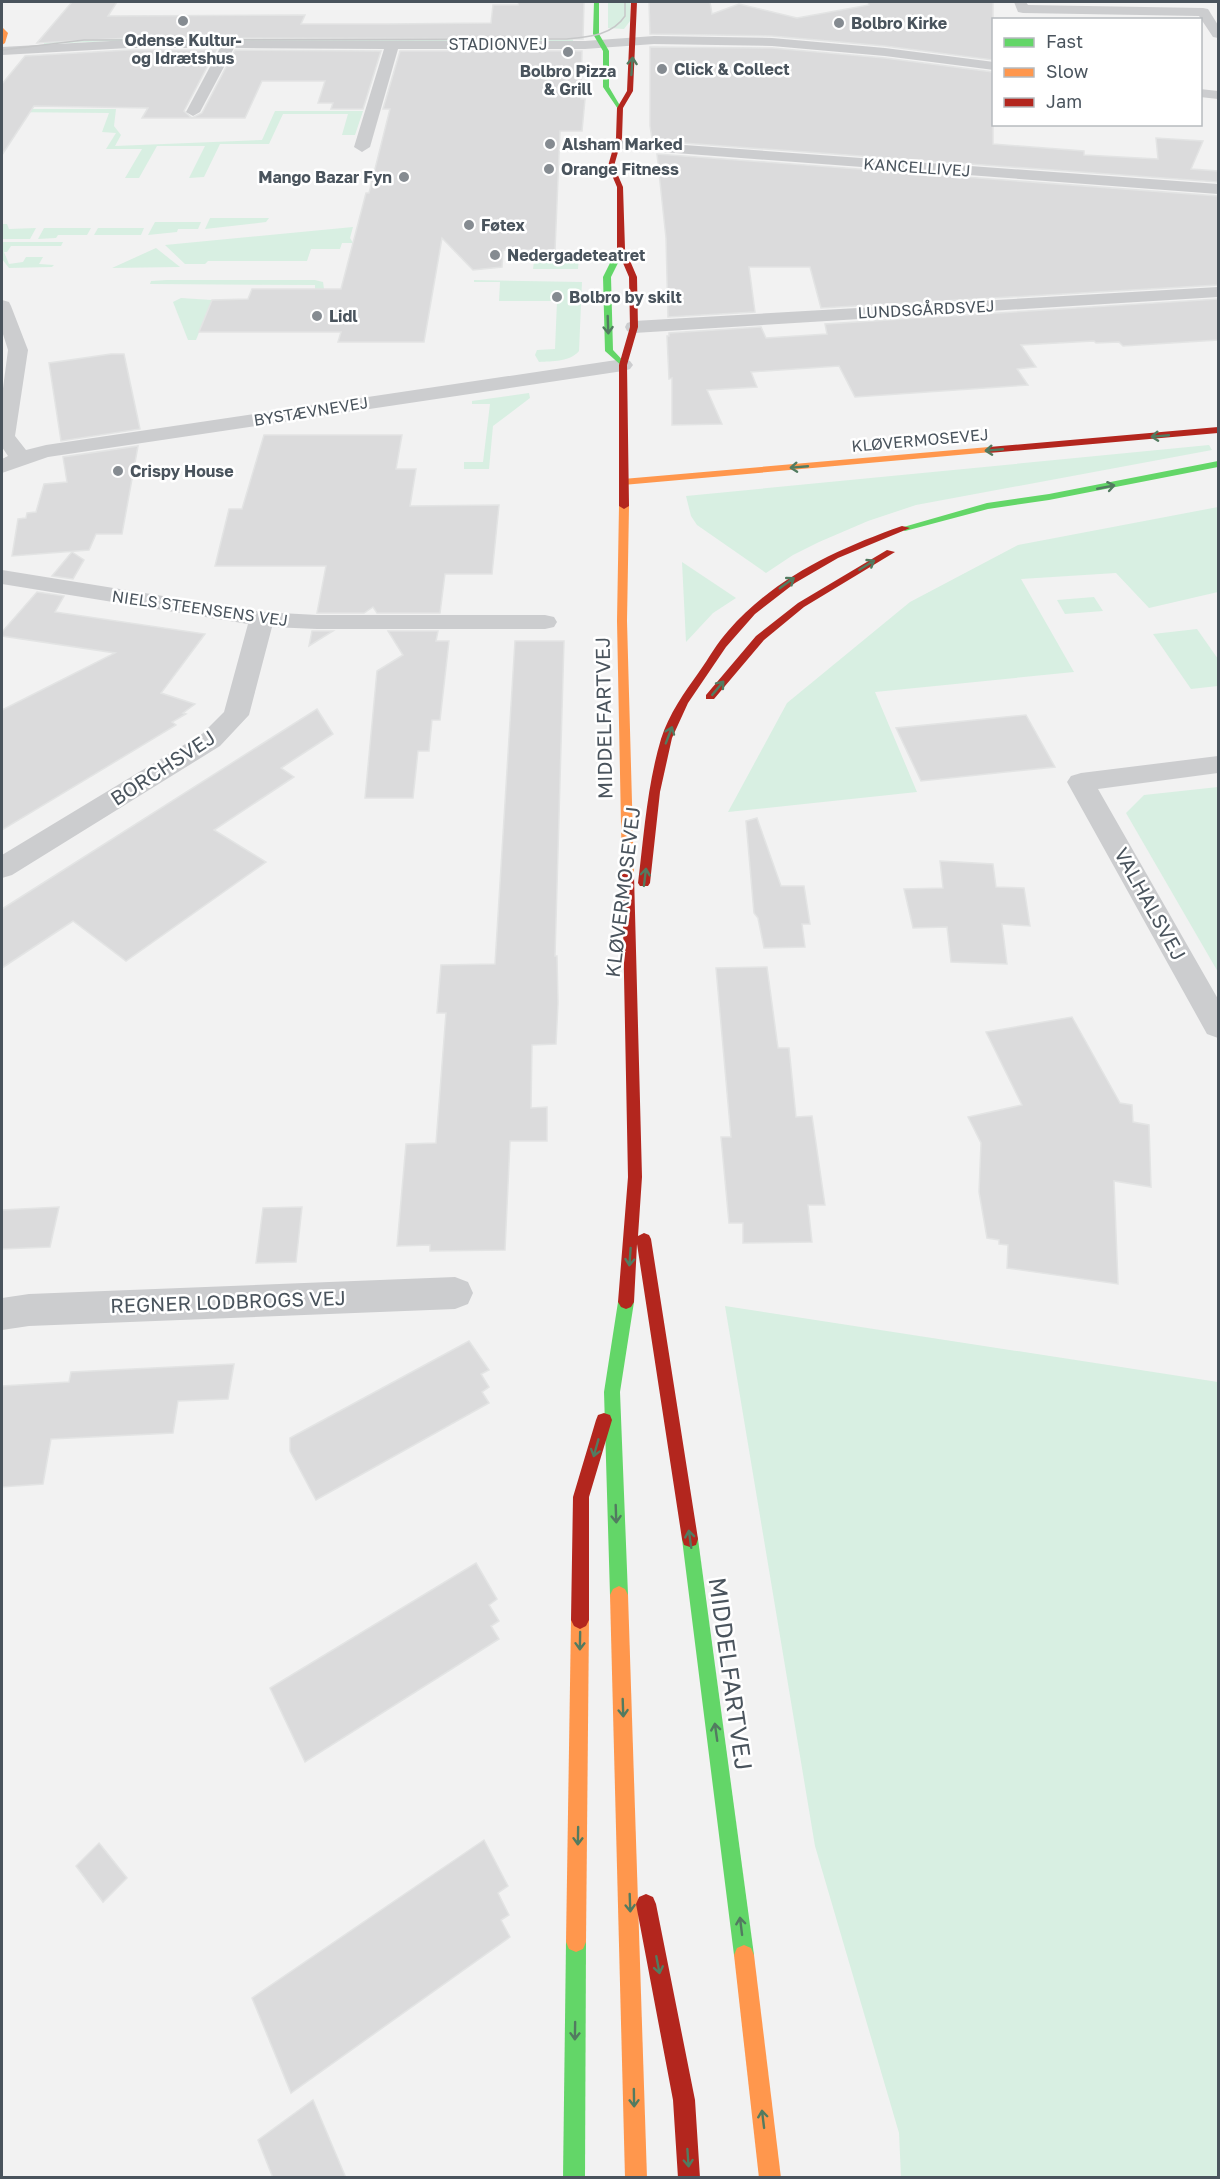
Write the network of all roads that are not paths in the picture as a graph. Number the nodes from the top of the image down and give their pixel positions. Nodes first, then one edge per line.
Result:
1 (596, 2) edge
2 (634, 2) edge
3 (1020, 2) edge
4 (2, 29) edge
5 (1218, 34) edge
6 (632, 41) junction
7 (2, 43) edge
8 (229, 44) junction
9 (392, 44) junction
10 (602, 44) junction
11 (2, 51) edge
12 (992, 66) edge
13 (1202, 93) edge
14 (1218, 95) edge
15 (620, 108) junction
16 (193, 112) dead end
17 (362, 147) dead end
18 (623, 151) junction
19 (620, 188) junction
20 (1218, 189) edge
21 (621, 249) junction
22 (1218, 292) edge
23 (2, 306) edge
24 (634, 327) junction
25 (623, 365) junction
26 (1218, 430) edge
27 (11, 462) edge
28 (1218, 464) edge
29 (623, 482) junction
30 (1049, 497) junction
31 (934, 535) dead end
32 (902, 548) dead end
33 (2, 577) edge
34 (262, 619) junction
35 (545, 622) dead end
36 (703, 709) dead end
37 (679, 750) dead end
38 (1218, 765) edge
39 (655, 792) junction
40 (2, 868) edge
41 (630, 998) junction
42 (1218, 1026) edge
43 (635, 1178) junction
44 (455, 1293) dead end
45 (2, 1314) edge
46 (612, 1392) junction
47 (627, 1805) junction
48 (574, 2178) edge
49 (636, 2178) edge
50 (689, 2178) edge
51 (770, 2178) edge

1 - 10 main road
2 - 6 main road, MIDDELFARTVEJ
3 - 5 street
4 - 7 main road
6 - 10 street, STADIONVEJ
6 - 12 street, STADIONVEJ
15 -> 6 main road, MIDDELFARTVEJ
8 - 9 street, STADIONVEJ
8 - 11 street, STADIONVEJ
8 - 16 street
9 - 10 street, STADIONVEJ
9 - 17 street
10 - 15 main road
13 - 14 street
15 - 18 main road, MIDDELFARTVEJ
18 - 19 main road, MIDDELFARTVEJ
18 - 19 main road, MIDDELFARTVEJ
18 - 20 street, KANCELLIVEJ
19 - 21 main road, MIDDELFARTVEJ
21 - 24 main road, MIDDELFARTVEJ
21 -> 25 main road, MIDDELFARTVEJ
22 - 24 street, LUNDSGÅRDSVEJ
23 - 27 street
24 - 25 main road, MIDDELFARTVEJ
25 - 27 street, BYSTÆVNEVEJ
25 - 29 main road, MIDDELFARTVEJ
26 -> 29 main road, KLØVERMOSEVEJ
30 -> 28 main road, KLØVERMOSEVEJ
29 - 41 main road, MIDDELFARTVEJ
30 - 31 main road, KLØVERMOSEVEJ
39 -> 30 main road, KLØVERMOSEVEJ
36 -> 32 main road
33 - 34 street, NIELS STEENSENS VEJ
34 - 35 street, NIELS STEENSENS VEJ
34 - 40 street, BORCHSVEJ
37 - 39 main road, KLØVERMOSEVEJ
38 - 42 street, VALHALSVEJ
41 -> 39 main road, KLØVERMOSEVEJ
41 - 43 main road, MIDDELFARTVEJ
43 -> 46 main road, MIDDELFARTVEJ
51 -> 43 main road, MIDDELFARTVEJ
44 - 45 street, REGNER LODBROGS VEJ
46 -> 47 main road, MIDDELFARTVEJ
46 -> 48 main road
47 -> 49 main road, MIDDELFARTVEJ
47 -> 50 main road

